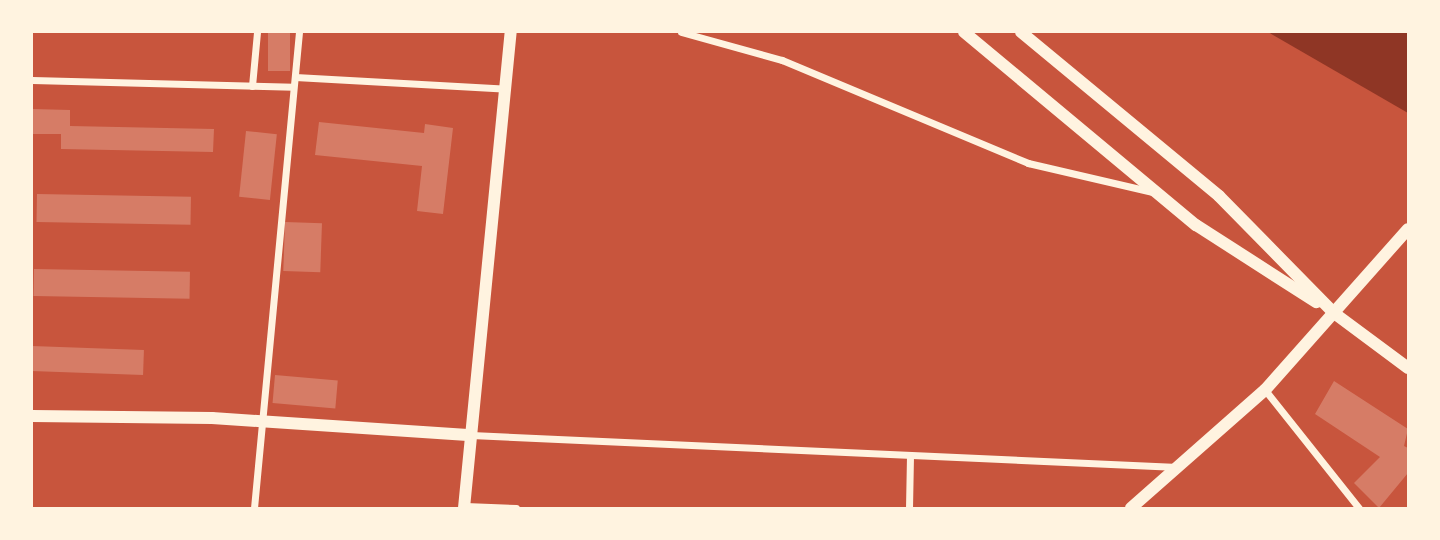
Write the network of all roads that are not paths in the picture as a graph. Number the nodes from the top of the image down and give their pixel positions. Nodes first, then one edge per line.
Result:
1 (257, 32) edge
2 (299, 32) edge
3 (511, 32) edge
4 (681, 32) edge
5 (964, 32) edge
6 (1020, 32) edge
7 (295, 76) junction
8 (32, 80) edge
9 (252, 86) junction
10 (293, 87) junction
11 (507, 89) junction
12 (1157, 192) junction
13 (1409, 229) edge
14 (1334, 313) junction
15 (1409, 368) edge
16 (1265, 390) junction
17 (32, 416) edge
18 (262, 422) junction
19 (471, 435) junction
20 (910, 456) junction
21 (1178, 467) junction
22 (465, 507) edge
23 (254, 509) edge
24 (516, 509) edge
25 (909, 509) edge
26 (1131, 509) edge
27 (1359, 509) edge

1 - 9 street
2 - 7 street
3 - 11 street
4 - 12 street
5 - 12 street
6 - 14 street
7 - 10 street
7 - 11 street
8 - 9 street
9 - 10 street
10 - 18 street
11 - 19 street
12 - 14 street
13 - 14 street
14 - 15 street
14 - 16 street
16 - 21 street
16 - 27 street
17 - 18 street
18 - 19 street
18 - 23 street
19 - 20 street
19 - 22 street
20 - 21 street
20 - 25 street
21 - 26 street
22 - 24 street

